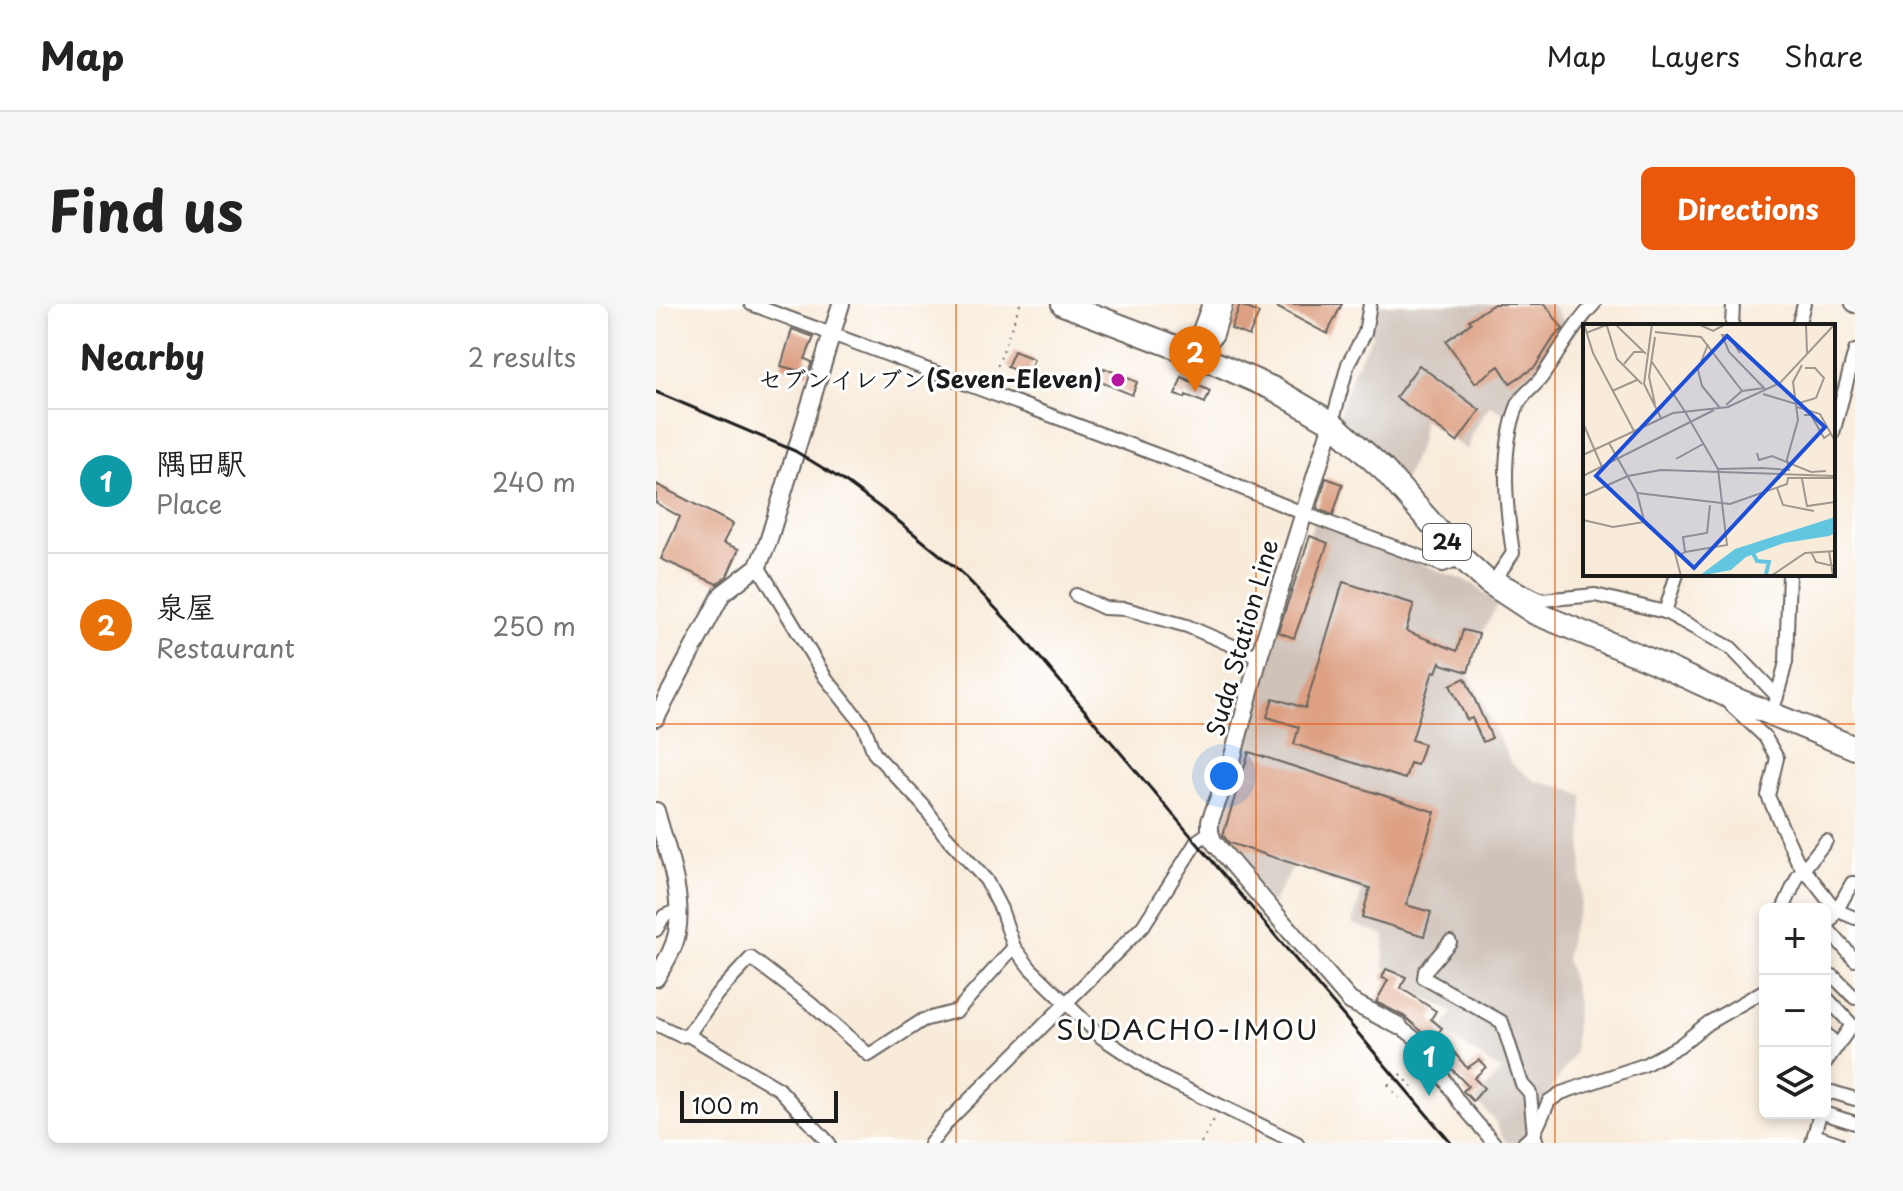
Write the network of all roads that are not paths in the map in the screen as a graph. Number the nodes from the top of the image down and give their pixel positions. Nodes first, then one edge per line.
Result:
1 (751, 304) edge
2 (841, 304) edge
3 (1063, 304) edge
4 (1370, 304) edge
5 (1594, 304) edge
6 (1733, 304) edge
7 (1804, 304) edge
8 (1211, 306) edge
9 (1732, 324) edge
10 (1799, 324) edge
11 (832, 335) junction
12 (1855, 351) edge
13 (1199, 356) junction
14 (1332, 423) junction
15 (1835, 426) edge
16 (1305, 514) junction
17 (1462, 558) junction
18 (758, 566) junction
19 (1676, 576) edge
20 (1789, 576) edge
21 (1492, 580) junction
22 (1076, 595) dead end
23 (1665, 612) junction
24 (1259, 657) junction
25 (1730, 697) junction
26 (1775, 705) junction
27 (656, 718) edge
28 (1855, 748) edge
29 (656, 811) edge
30 (1210, 832) junction
31 (1826, 841) dead end
32 (1804, 869) junction
33 (1855, 883) edge
34 (1786, 903) edge
35 (678, 910) junction
36 (1836, 910) junction
37 (1855, 918) edge
38 (1831, 920) edge
39 (656, 930) edge
40 (1831, 935) edge
41 (1450, 942) dead end
42 (1014, 947) junction
43 (1855, 960) edge
44 (1833, 976) dead end
45 (656, 978) edge
46 (1759, 993) edge
47 (1855, 998) edge
48 (1068, 1002) junction
49 (1831, 1002) edge
50 (656, 1024) edge
51 (1854, 1025) edge
52 (1399, 1026) joint
53 (688, 1035) junction
54 (1831, 1039) edge
55 (1838, 1046) junction
56 (1831, 1055) edge
57 (1831, 1093) edge
58 (1855, 1099) edge
59 (1831, 1116) edge
60 (1820, 1119) edge
61 (1855, 1123) edge
62 (1813, 1139) edge
63 (1532, 1140) edge
64 (829, 1143) edge
65 (931, 1143) edge
66 (1297, 1143) edge
67 (1494, 1143) edge
68 (1838, 1143) edge

1 - 11 street
2 - 11 main road
3 - 13 highway, 24
4 - 14 street
5 - 21 street
6 - 9 street
7 - 10 street
8 - 13 main road
11 - 16 street
11 - 18 main road
12 - 15 street
13 - 14 highway, 24
14 - 16 main road, Suda Station Line
14 - 17 highway, 24
16 - 17 street
16 - 24 main road, Suda Station Line
17 - 21 highway, 24
18 - 27 main road
18 - 42 street
19 - 23 street
20 - 26 street
21 - 23 street
21 - 25 highway, 24
22 - 24 street
23 - 26 street
24 - 30 main road, Suda Station Line
25 - 26 highway, 24
25 - 32 street
26 - 28 highway, 24
29 - 35 main road
30 - 48 street
30 - 52 main road
31 - 32 street
32 - 34 street
32 - 36 street
33 - 36 street
35 - 39 street
35 - 45 main road
36 - 37 street
36 - 38 street
40 - 43 street
41 - 63 street
42 - 48 street
42 - 53 street
44 - 47 street
46 - 63 street
48 - 65 street
48 - 66 street
49 - 51 street
50 - 53 street
51 - 55 street
52 - 67 street
53 - 64 street
54 - 55 street
55 - 56 street
57 - 58 street
59 - 61 street
60 - 62 street
62 - 68 street

